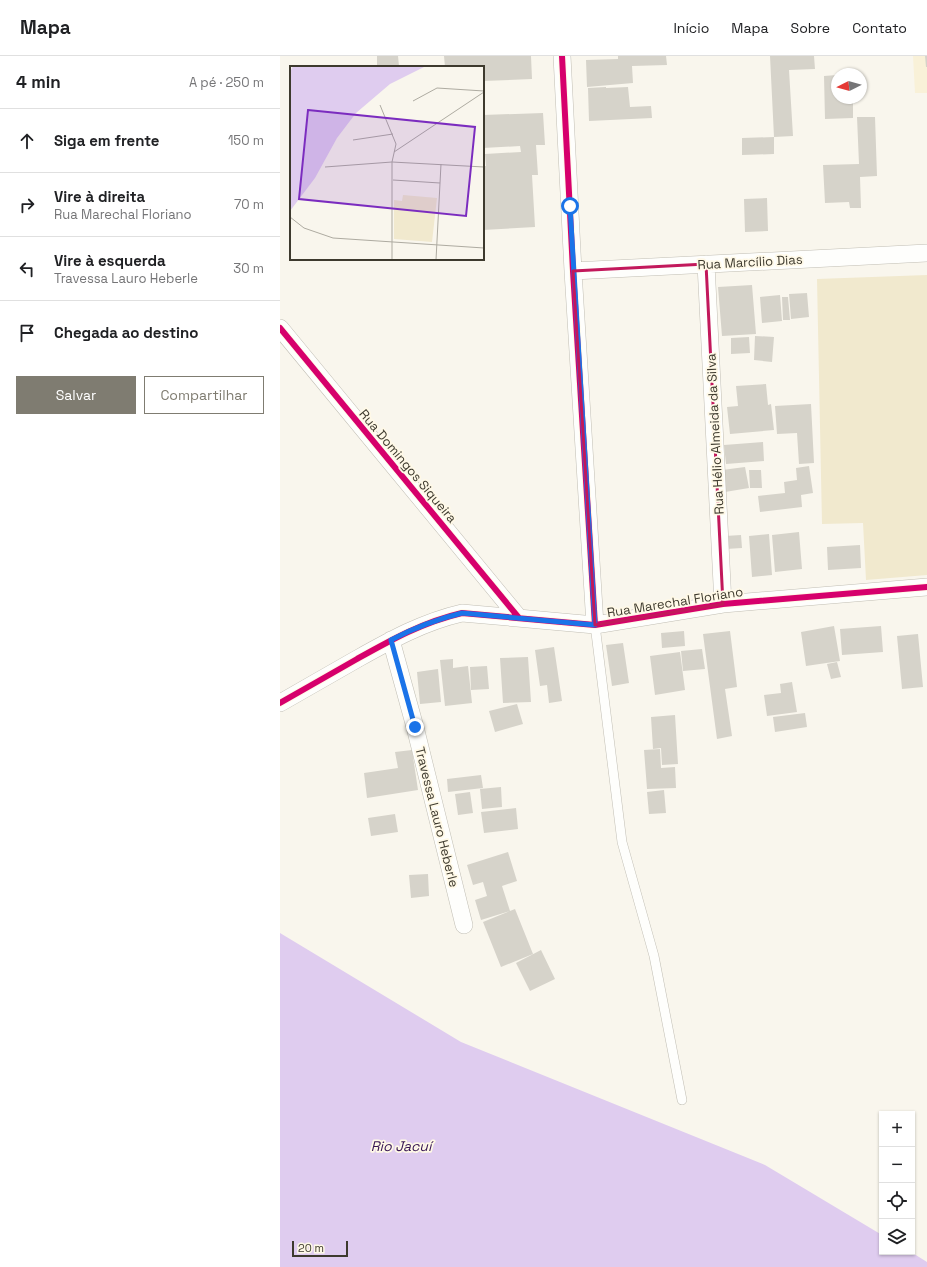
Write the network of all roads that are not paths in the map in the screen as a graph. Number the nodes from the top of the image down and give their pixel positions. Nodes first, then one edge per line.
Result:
1 (562, 56) edge
2 (927, 253) edge
3 (706, 264) junction
4 (573, 271) junction
5 (280, 328) edge
6 (927, 587) edge
7 (723, 604) junction
8 (519, 618) junction
9 (595, 625) junction
10 (391, 640) junction
11 (280, 703) edge
12 (464, 925) dead end
13 (682, 1100) dead end

1 - 4 street
2 - 3 street, Rua Marcílio Dias
3 - 4 street, Rua Marcílio Dias
3 - 7 street, Rua Hélio Almeida da Silva
4 - 9 street
5 - 8 street, Rua Domingos Siqueira
6 - 7 street, Rua Marechal Floriano
7 - 9 street, Rua Marechal Floriano
8 - 9 street, Rua Marechal Floriano
8 - 10 street, Rua Marechal Floriano
9 - 13 lane
10 - 11 street, Rua Marechal Floriano
10 - 12 street, Travessa Lauro Heberle

